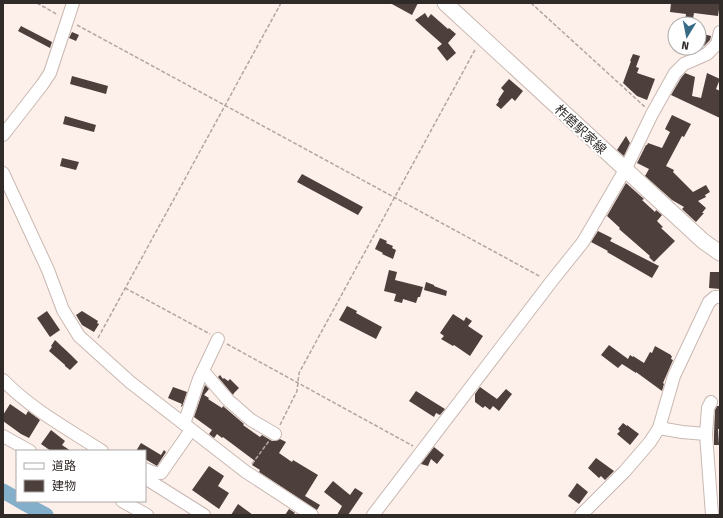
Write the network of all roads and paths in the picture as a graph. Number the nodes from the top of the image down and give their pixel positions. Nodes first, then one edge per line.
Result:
1 (37, 3) edge
2 (73, 3) edge
3 (281, 3) edge
4 (446, 3) edge
5 (531, 3) edge
6 (67, 20) junction
7 (720, 32) edge
8 (483, 39) junction
9 (226, 105) junction
10 (652, 114) junction
11 (3, 135) edge
12 (625, 170) junction
13 (3, 173) edge
14 (395, 197) junction
15 (720, 253) edge
16 (551, 282) junction
17 (125, 288) junction
18 (720, 297) edge
19 (218, 339) junction
20 (92, 348) junction
21 (203, 371) junction
22 (3, 380) edge
23 (298, 382) junction
24 (711, 402) dead end
25 (188, 427) junction
26 (659, 428) junction
27 (275, 434) junction
28 (706, 434) junction
29 (3, 436) edge
30 (28, 450) edge
31 (100, 450) edge
32 (422, 450) junction
33 (146, 469) edge
34 (246, 472) junction
35 (146, 479) edge
36 (124, 502) edge
37 (146, 515) edge
38 (204, 515) edge
39 (312, 515) edge
40 (373, 515) edge
41 (581, 515) edge
42 (712, 515) edge

1 - 6 path
2 - 6 street
3 - 9 path
4 - 8 main road, 柞磨駅家線
5 - 10 path
6 - 9 path
6 - 11 street
7 - 10 street
8 - 12 main road, 柞磨駅家線
8 - 14 path
9 - 14 path
9 - 17 path
10 - 12 street
12 - 15 main road, 柞磨駅家線
12 - 16 street
13 - 20 street
14 - 16 path
14 - 23 path
16 - 32 street
17 - 19 path
17 - 20 path
18 - 26 street
19 - 21 street
19 - 23 path
20 - 25 street
21 - 25 street
21 - 27 street
22 - 31 street
23 - 27 path
23 - 32 path
24 - 28 street
25 - 33 street
25 - 34 street
26 - 28 street
26 - 41 street
27 - 34 path
28 - 42 street
29 - 30 street
32 - 40 street
34 - 39 street
35 - 38 street
36 - 37 street

